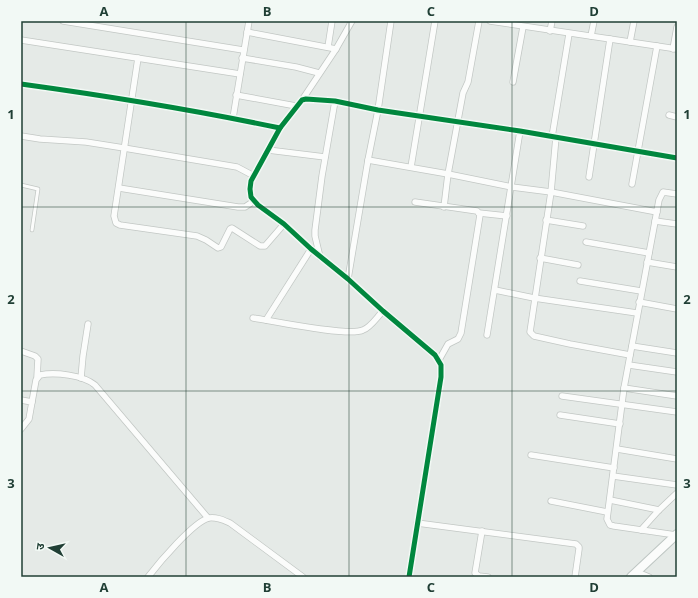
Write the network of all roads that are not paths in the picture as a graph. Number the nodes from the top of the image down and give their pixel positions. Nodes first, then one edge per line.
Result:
1 (63, 21) edge
2 (248, 21) edge
3 (332, 21) edge
4 (352, 21) edge
5 (391, 21) edge
6 (435, 21) edge
7 (479, 21) edge
8 (490, 21) edge
9 (552, 21) edge
10 (594, 21) edge
11 (634, 21) edge
12 (510, 23) edge
13 (523, 27) junction
14 (677, 27) edge
15 (550, 31) junction
16 (246, 32) junction
17 (569, 34) junction
18 (591, 36) junction
19 (610, 38) junction
20 (21, 40) edge
21 (630, 42) junction
22 (656, 46) junction
23 (328, 47) junction
24 (336, 49) junction
25 (675, 49) edge
26 (243, 50) junction
27 (138, 58) junction
28 (242, 58) junction
29 (319, 73) junction
30 (240, 74) junction
31 (513, 82) dead end
32 (21, 84) edge
33 (236, 95) junction
34 (132, 100) junction
35 (302, 100) junction
36 (335, 101) junction
37 (296, 106) junction
38 (378, 110) junction
39 (669, 115) dead end
40 (420, 116) junction
41 (677, 117) edge
42 (233, 118) junction
43 (458, 122) junction
44 (280, 128) junction
45 (520, 131) junction
46 (21, 136) edge
47 (554, 137) junction
48 (595, 144) junction
49 (124, 148) junction
50 (268, 150) junction
51 (638, 151) junction
52 (325, 157) junction
53 (677, 158) edge
54 (368, 160) junction
55 (411, 167) junction
56 (448, 174) junction
57 (254, 176) junction
58 (589, 177) dead end
59 (632, 184) dead end
60 (21, 185) edge
61 (512, 187) junction
62 (119, 188) junction
63 (551, 192) junction
64 (677, 194) edge
65 (254, 201) junction
66 (415, 202) dead end
67 (444, 207) junction
68 (657, 212) junction
69 (479, 213) junction
70 (507, 216) junction
71 (546, 220) junction
72 (655, 221) junction
73 (284, 224) junction
74 (677, 224) edge
75 (583, 226) dead end
76 (32, 230) dead end
77 (586, 242) dead end
78 (311, 249) junction
79 (648, 253) junction
80 (320, 257) junction
81 (540, 258) junction
82 (647, 262) junction
83 (578, 265) dead end
84 (677, 267) edge
85 (348, 279) junction
86 (580, 281) dead end
87 (495, 290) junction
88 (641, 291) junction
89 (534, 298) junction
90 (639, 302) junction
91 (677, 309) edge
92 (382, 311) junction
93 (637, 313) junction
94 (253, 318) dead end
95 (266, 320) junction
96 (88, 324) dead end
97 (487, 335) dead end
98 (632, 346) junction
99 (21, 351) edge
100 (677, 353) edge
101 (630, 355) junction
102 (439, 360) junction
103 (629, 365) junction
104 (677, 372) edge
105 (38, 377) junction
106 (81, 378) junction
107 (624, 388) junction
108 (562, 396) dead end
109 (676, 396) edge
110 (21, 400) edge
111 (32, 402) junction
112 (622, 405) junction
113 (677, 412) edge
114 (560, 415) dead end
115 (620, 424) junction
116 (21, 429) edge
117 (617, 448) junction
118 (531, 455) dead end
119 (677, 459) edge
120 (614, 468) junction
121 (613, 476) junction
122 (677, 485) edge
123 (677, 493) edge
124 (610, 500) junction
125 (551, 501) dead end
126 (659, 510) junction
127 (608, 512) junction
128 (208, 518) junction
129 (417, 523) junction
130 (641, 530) junction
131 (482, 531) junction
132 (677, 534) edge
133 (634, 574) edge
134 (148, 577) edge
135 (303, 577) edge
136 (409, 577) edge
137 (488, 577) edge
138 (576, 577) edge
139 (649, 577) edge

1 - 26 street
2 - 16 street
3 - 23 street
4 - 24 street
5 - 38 street
6 - 40 street
7 - 43 street
8 - 12 street
9 - 15 street
10 - 18 street
11 - 21 street
12 - 13 street
13 - 15 street
13 - 31 street
14 - 25 street
15 - 17 street
16 - 23 street
16 - 26 street
17 - 18 street
17 - 47 street
18 - 19 street
19 - 21 street
19 - 48 street
20 - 27 street
21 - 22 street
22 - 25 street
22 - 51 street
23 - 24 street
24 - 29 street
26 - 28 street
27 - 30 street
27 - 34 street
28 - 29 street
28 - 30 street
29 - 35 street
30 - 33 street
32 - 34 street
33 - 37 street
33 - 42 street
34 - 42 street
34 - 49 street
35 - 36 street
35 - 37 street
36 - 38 street
36 - 52 street
37 - 44 street
38 - 40 street
38 - 54 street
39 - 41 street
40 - 43 street
40 - 55 street
42 - 44 street
43 - 45 street
43 - 56 street
44 - 50 street
45 - 47 street
45 - 61 street
46 - 49 street
47 - 48 street
47 - 63 street
48 - 51 street
48 - 58 street
49 - 57 street
49 - 62 street
50 - 52 street
50 - 57 street
51 - 53 street
51 - 59 street
52 - 80 street
54 - 55 street
54 - 85 street
55 - 56 street
56 - 61 street
56 - 67 street
57 - 65 street
60 - 76 lane
61 - 63 street
61 - 70 street
62 - 65 street
62 - 73 street
63 - 68 street
63 - 71 street
64 - 68 street
65 - 73 street
66 - 67 street
67 - 69 street
68 - 72 street
69 - 70 street
69 - 102 street
70 - 87 street
71 - 75 street
71 - 81 street
72 - 74 street
72 - 79 street
73 - 78 street
77 - 79 street
78 - 80 street
78 - 95 street
79 - 82 street
80 - 85 street
81 - 83 street
81 - 89 street
82 - 84 street
82 - 88 street
85 - 92 street
86 - 88 street
87 - 89 street
87 - 97 street
88 - 90 street
89 - 93 street
89 - 101 street
90 - 91 street
90 - 93 street
92 - 95 street
92 - 102 street
93 - 98 street
94 - 95 street
96 - 106 street
98 - 100 street
98 - 101 street
99 - 105 street
101 - 103 street
102 - 129 street
103 - 104 street
103 - 107 street
105 - 106 street
105 - 111 street
106 - 128 street
107 - 109 street
107 - 112 street
108 - 112 street
110 - 111 street
111 - 116 street
112 - 113 street
112 - 115 street
114 - 115 street
115 - 117 street
117 - 119 street
117 - 120 street
118 - 120 street
120 - 121 street
121 - 122 street
121 - 124 street
123 - 126 street
124 - 126 street
124 - 127 street
125 - 127 street
126 - 130 street
127 - 130 street
128 - 134 street
128 - 135 street
129 - 131 street
129 - 136 street
130 - 132 street
131 - 137 street
131 - 138 street
132 - 133 main road
133 - 139 street

